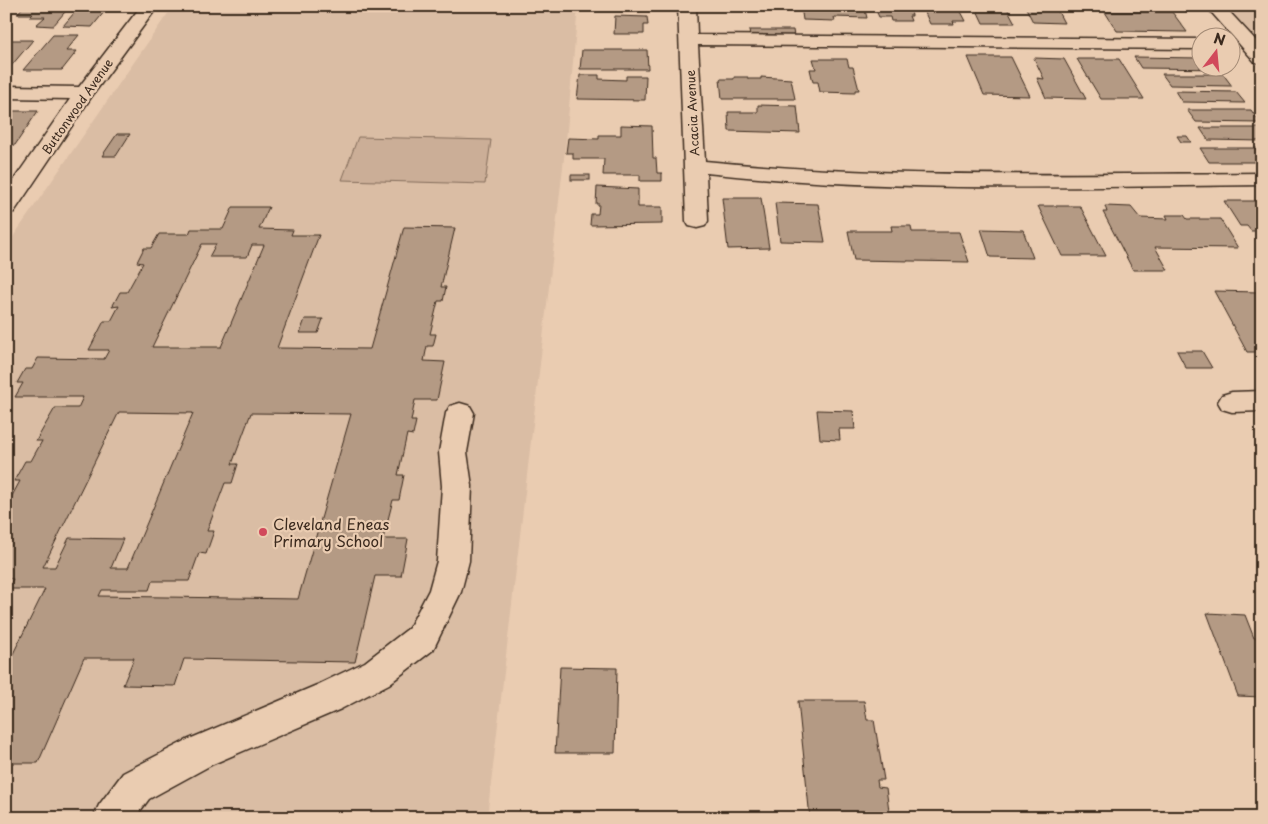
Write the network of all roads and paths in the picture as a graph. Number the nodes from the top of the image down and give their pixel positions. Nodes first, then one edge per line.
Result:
1 (150, 6) edge
2 (687, 6) edge
3 (1214, 6) edge
4 (689, 40) junction
5 (1190, 44) edge
6 (1240, 44) edge
7 (1250, 44) junction
8 (1262, 58) edge
9 (6, 92) edge
10 (84, 93) junction
11 (695, 166) junction
12 (1262, 179) edge
13 (6, 207) edge
14 (697, 221) dead end
15 (1262, 401) edge
16 (1232, 402) dead end
17 (460, 413) dead end
18 (112, 818) edge

1 - 10 street, Buttonwood Avenue
2 - 4 street, Acacia Avenue
3 - 7 street
4 - 5 street
4 - 11 street, Acacia Avenue
6 - 7 street
7 - 8 street
9 - 10 street
10 - 13 street, Buttonwood Avenue
11 - 12 street
11 - 14 street, Acacia Avenue
15 - 16 street
17 - 18 street

